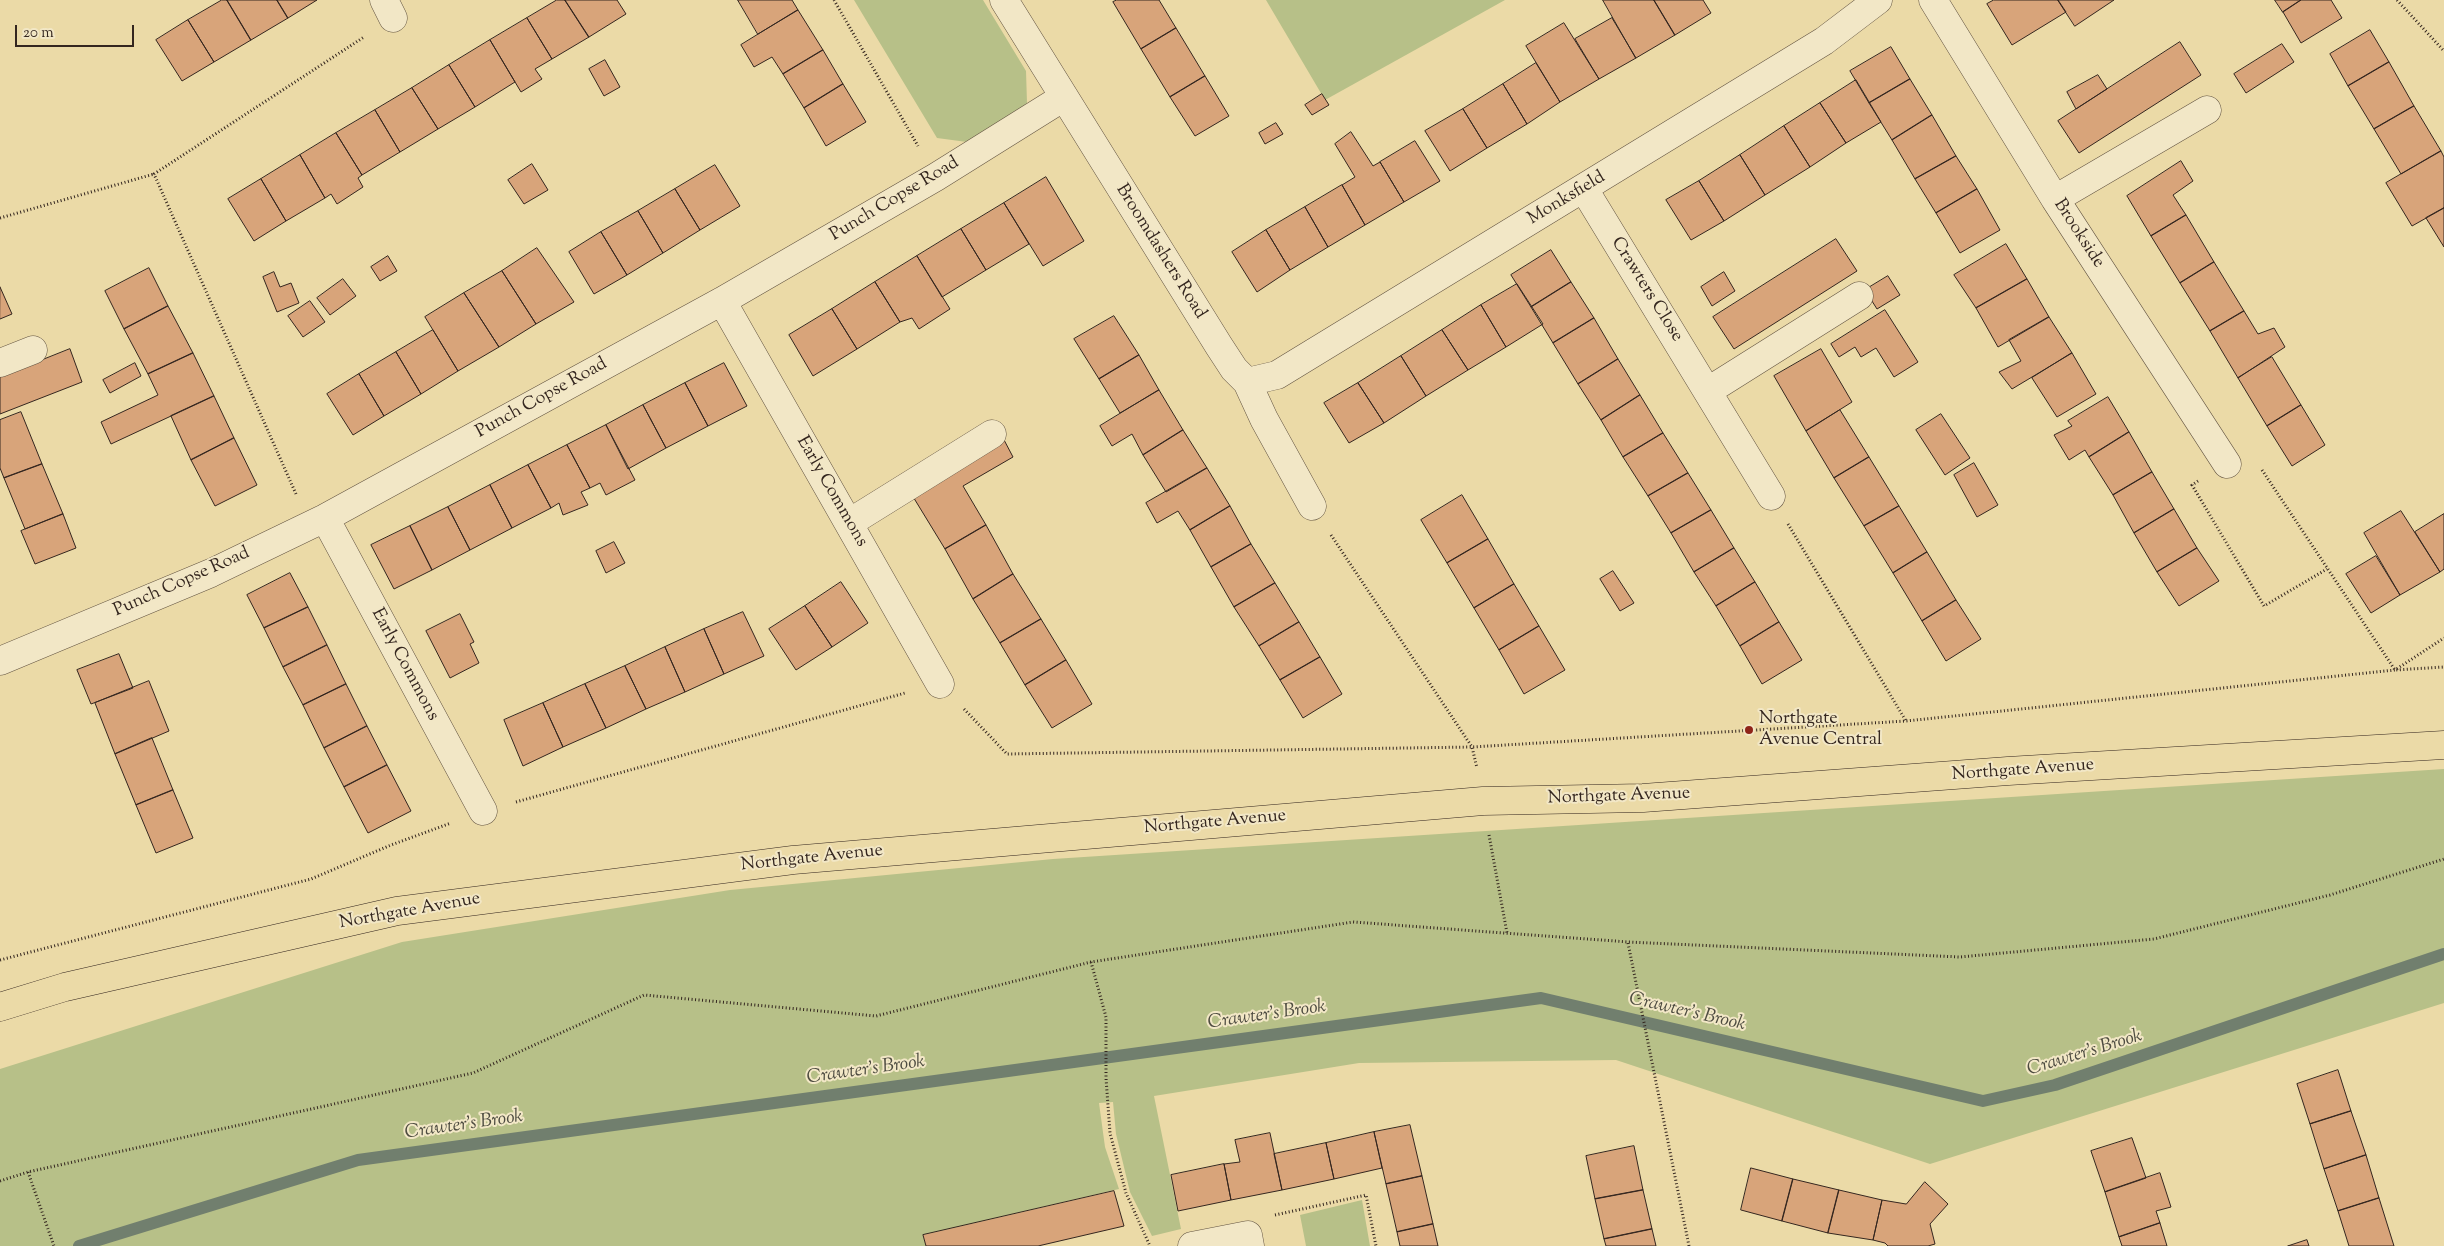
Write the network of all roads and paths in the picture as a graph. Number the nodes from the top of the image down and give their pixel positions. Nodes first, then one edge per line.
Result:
1 (834, 0) edge
2 (1004, 0) edge
3 (1878, 0) edge
4 (1933, 0) edge
5 (2397, 0) edge
6 (389, 9) edge
7 (2444, 51) edge
8 (1064, 97) junction
9 (2207, 110) dead end
10 (154, 174) junction
11 (936, 177) junction
12 (1584, 189) junction
13 (2055, 199) junction
14 (0, 218) edge
15 (1859, 296) dead end
16 (722, 301) junction
17 (33, 350) dead end
18 (0, 364) edge
19 (1247, 382) junction
20 (1708, 391) junction
21 (992, 434) dead end
22 (2227, 464) junction
23 (1771, 496) joint
24 (1312, 506) joint
25 (317, 521) junction
26 (849, 523) junction
27 (2327, 569) junction
28 (2444, 638) edge
29 (0, 661) edge
30 (2444, 667) edge
31 (2395, 670) junction
32 (940, 684) junction
33 (1906, 721) junction
34 (2444, 745) edge
35 (1472, 747) junction
36 (1483, 801) junction
37 (483, 812) junction
38 (2444, 859) edge
39 (1507, 933) junction
40 (1628, 942) junction
41 (0, 960) edge
42 (1091, 962) junction
43 (0, 1008) edge
44 (28, 1172) junction
45 (0, 1182) edge
46 (1249, 1241) edge
47 (54, 1246) edge
48 (1150, 1246) edge
49 (1192, 1246) edge
50 (1376, 1246) edge
51 (1689, 1246) edge

1 - 11 path
2 - 8 street, Broomdashers Road
3 - 12 street, Monksfield
4 - 13 street, Brookside
5 - 7 path
6 - 10 path
8 - 11 street, Punch Copse Road
8 - 19 street, Broomdashers Road
9 - 13 street
10 - 14 path
10 - 25 path
11 - 16 street, Punch Copse Road
12 - 19 street, Monksfield
12 - 20 street, Crawters Close
13 - 22 street, Brookside
15 - 20 street
16 - 25 street, Punch Copse Road
16 - 26 street, Early Commons
17 - 18 street
19 - 24 street, Broomdashers Road
20 - 23 street, Crawters Close
21 - 26 street
22 - 27 path
22 - 27 path
23 - 33 path
24 - 35 path
25 - 29 street, Punch Copse Road
25 - 37 street, Early Commons
26 - 32 street, Early Commons
27 - 31 path
28 - 31 path
30 - 31 path
31 - 33 path
32 - 35 path
32 - 37 path
33 - 35 path
34 - 36 main road, Northgate Avenue
35 - 36 path
36 - 39 path
36 - 43 main road, Northgate Avenue
37 - 41 path
38 - 40 path
39 - 40 path
39 - 42 path
40 - 51 path
42 - 44 path
42 - 48 path
44 - 45 path
44 - 47 path
46 - 49 street
46 - 50 path

